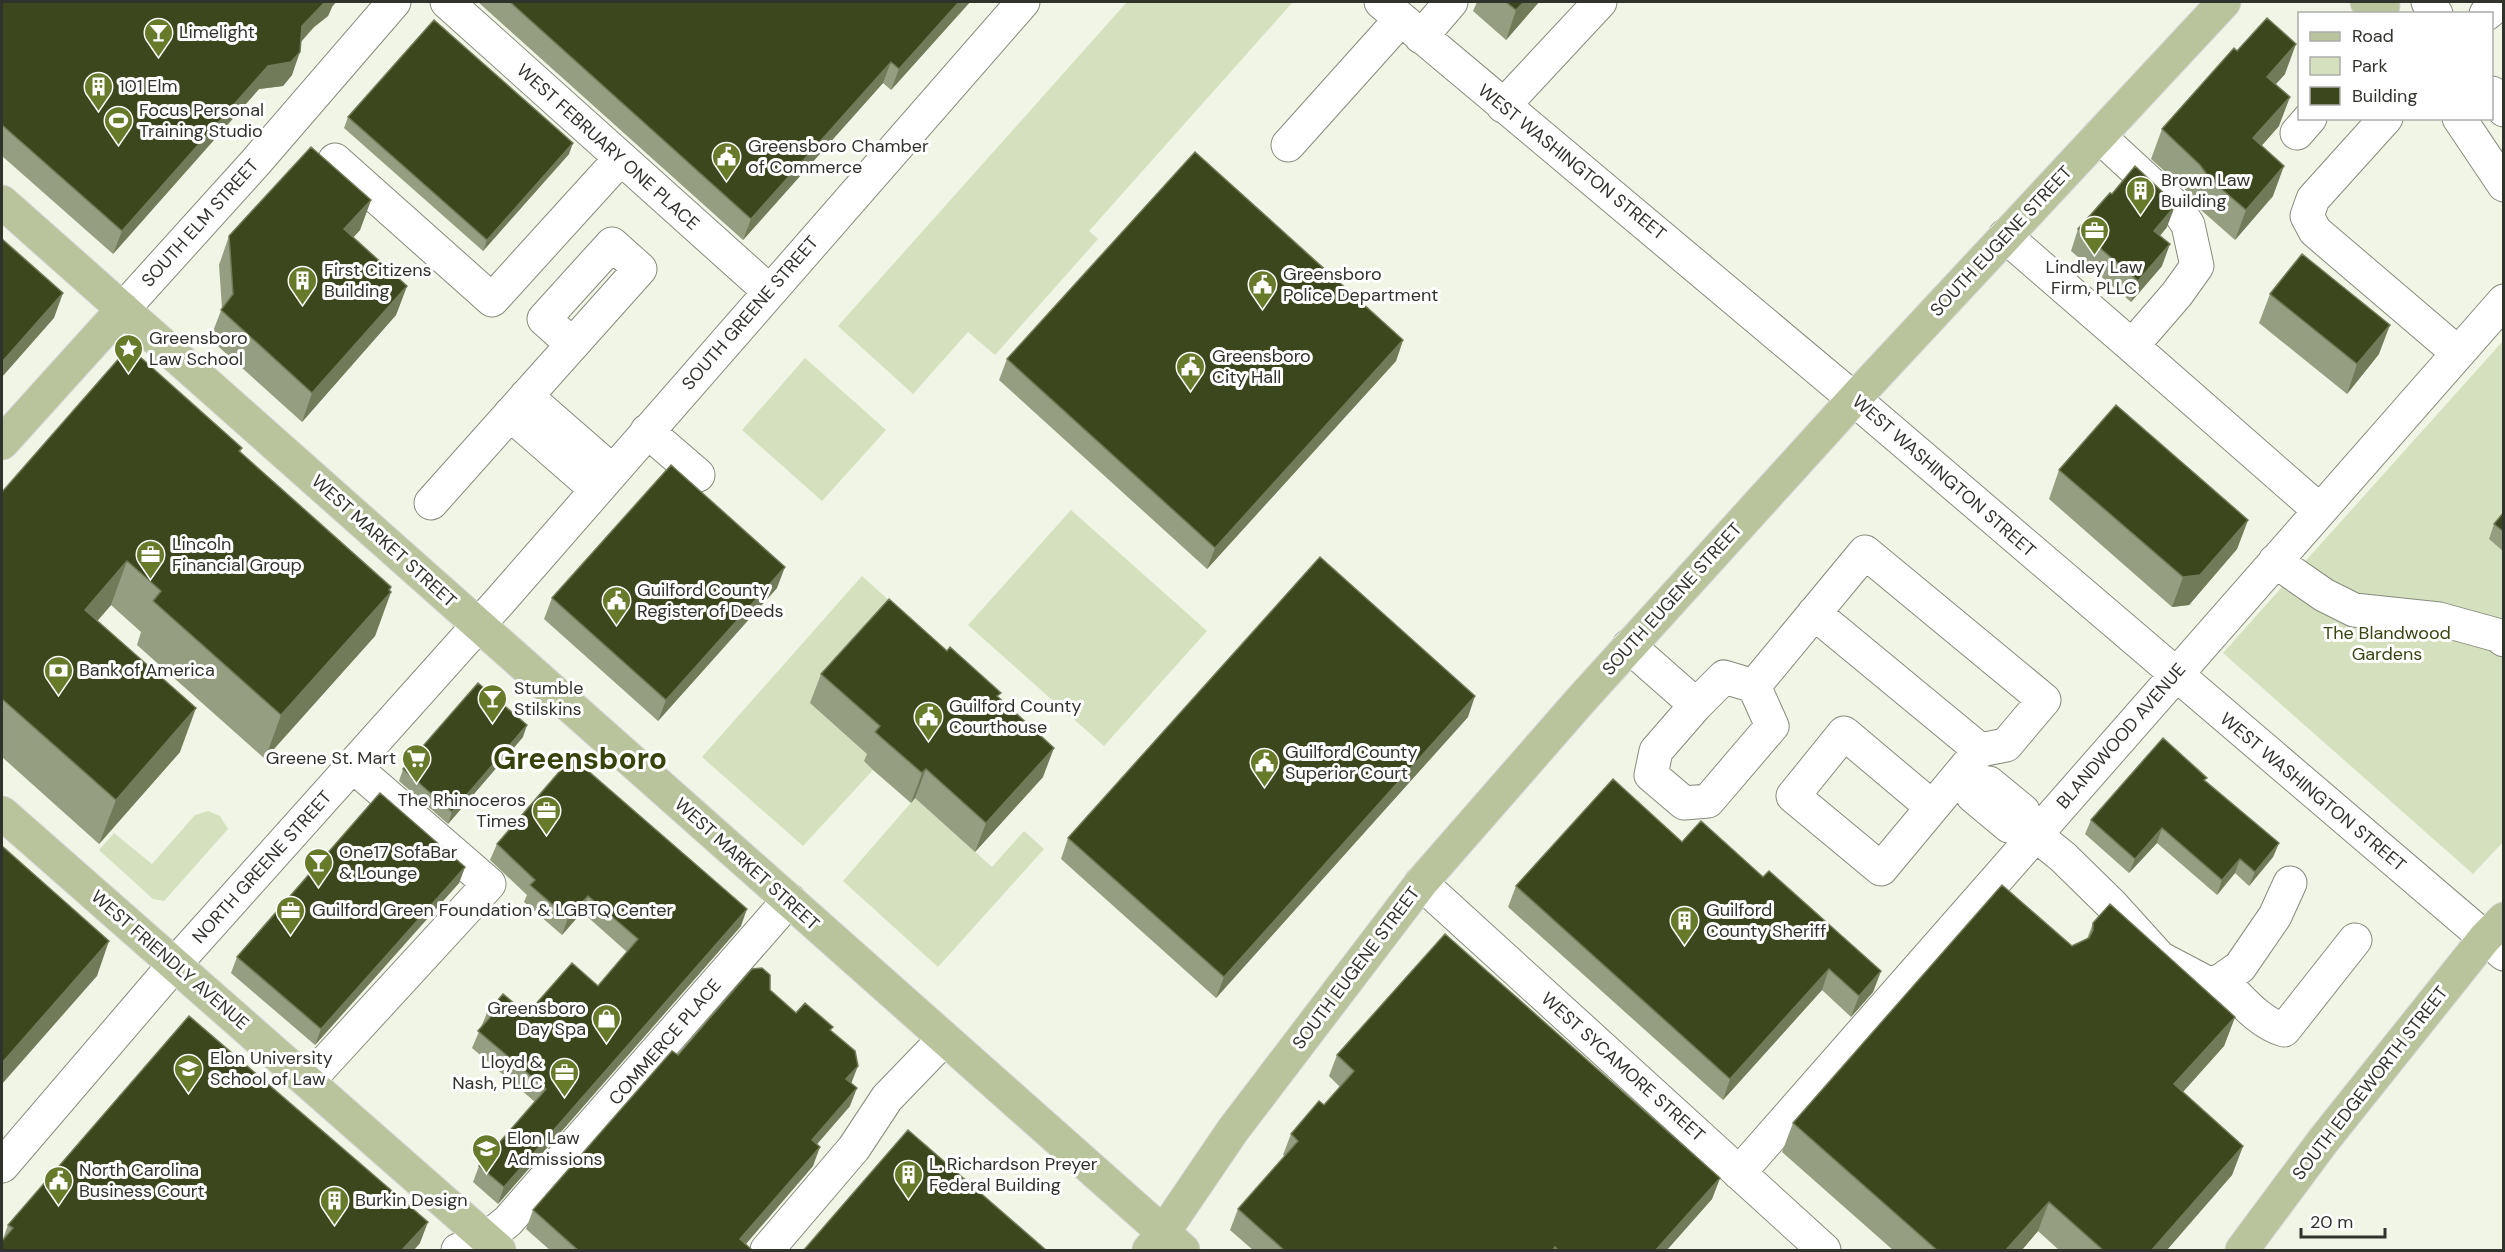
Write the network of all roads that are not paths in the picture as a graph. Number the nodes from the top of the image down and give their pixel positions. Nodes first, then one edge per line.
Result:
1 (394, 2) edge
2 (447, 2) edge
3 (1023, 2) edge
4 (1452, 2) edge
5 (1600, 2) edge
6 (2226, 2) edge
7 (2501, 2) edge
8 (2488, 12) edge
9 (1401, 19) edge
10 (2493, 94) edge
11 (1503, 106) junction
12 (2504, 110) edge
13 (2384, 120) edge
14 (2459, 120) edge
15 (2099, 136) junction
16 (1288, 145) dead end
17 (621, 158) junction
18 (335, 160) dead end
19 (2504, 185) edge
20 (2, 202) edge
21 (2005, 236) junction
22 (770, 291) junction
23 (2504, 301) edge
24 (123, 309) junction
25 (572, 344) dead end
26 (2132, 346) junction
27 (2458, 353) junction
28 (1854, 399) junction
29 (518, 405) junction
30 (647, 430) junction
31 (2, 443) edge
32 (698, 475) dead end
33 (604, 480) junction
34 (431, 503) dead end
35 (2319, 510) junction
36 (2275, 561) junction
37 (1814, 613) junction
38 (478, 625) junction
39 (2504, 640) edge
40 (1629, 646) junction
41 (2175, 674) junction
42 (1754, 686) junction
43 (1696, 705) junction
44 (353, 766) junction
45 (1973, 769) junction
46 (1932, 807) dead end
47 (2, 813) edge
48 (2030, 831) junction
49 (1421, 883) junction
50 (2290, 883) dead end
51 (1989, 887) junction
52 (789, 900) junction
53 (2014, 910) edge
54 (2497, 937) edge
55 (2355, 940) dead end
56 (175, 964) junction
57 (2221, 980) junction
58 (944, 1039) junction
59 (308, 1081) junction
60 (2, 1166) edge
61 (1739, 1173) junction
62 (1165, 1245) edge
63 (481, 1247) edge
64 (767, 1251) edge
65 (1824, 1251) edge
66 (2242, 1251) edge

1 - 24 street, SOUTH ELM STREET
2 - 17 street, WEST FEBRUARY ONE PLACE
3 - 22 street, SOUTH GREENE STREET
4 - 9 street
5 - 11 street
6 - 15 main road, SOUTH EUGENE STREET
7 - 8 street
9 - 11 street, WEST WASHINGTON STREET
9 - 16 street
10 - 12 street
11 - 28 street, WEST WASHINGTON STREET
13 - 27 street
14 - 19 street
15 - 21 main road, SOUTH EUGENE STREET
15 - 26 street
17 - 18 street
17 - 22 street, WEST FEBRUARY ONE PLACE
20 - 24 main road, WEST MARKET STREET
21 - 26 street
21 - 28 main road, SOUTH EUGENE STREET
22 - 30 street, SOUTH GREENE STREET
23 - 27 street, BLANDWOOD AVENUE
24 - 31 main road
24 - 38 main road, WEST MARKET STREET
25 - 29 street
26 - 35 street
27 - 35 street, BLANDWOOD AVENUE
28 - 40 main road, SOUTH EUGENE STREET
28 - 41 street, WEST WASHINGTON STREET
29 - 33 street
29 - 34 street
30 - 32 street
30 - 33 street, SOUTH GREENE STREET
33 - 38 street, SOUTH GREENE STREET
35 - 36 street, BLANDWOOD AVENUE
36 - 39 street
36 - 41 street, BLANDWOOD AVENUE
37 - 42 street
37 - 45 street
37 - 45 street
38 - 44 street, NORTH GREENE STREET
38 - 52 main road, WEST MARKET STREET
40 - 43 street
40 - 49 main road, SOUTH EUGENE STREET
41 - 48 street, BLANDWOOD AVENUE
41 - 54 street, WEST WASHINGTON STREET
42 - 43 street
42 - 43 street
44 - 56 street, NORTH GREENE STREET
44 - 59 street
45 - 46 street
45 - 48 street
47 - 56 main road, WEST FRIENDLY AVENUE
48 - 51 street, BLANDWOOD AVENUE
48 - 57 street
49 - 61 street, WEST SYCAMORE STREET
49 - 62 main road, SOUTH EUGENE STREET
50 - 57 street
51 - 53 street
51 - 61 street, BLANDWOOD AVENUE
52 - 58 main road, WEST MARKET STREET
52 - 63 street, COMMERCE PLACE
54 - 66 main road, SOUTH EDGEWORTH STREET
55 - 57 street
56 - 59 main road, WEST FRIENDLY AVENUE
56 - 60 street, NORTH GREENE STREET
58 - 62 main road, WEST MARKET STREET
58 - 64 street
59 - 63 main road, WEST FRIENDLY AVENUE
61 - 65 street, WEST SYCAMORE STREET

